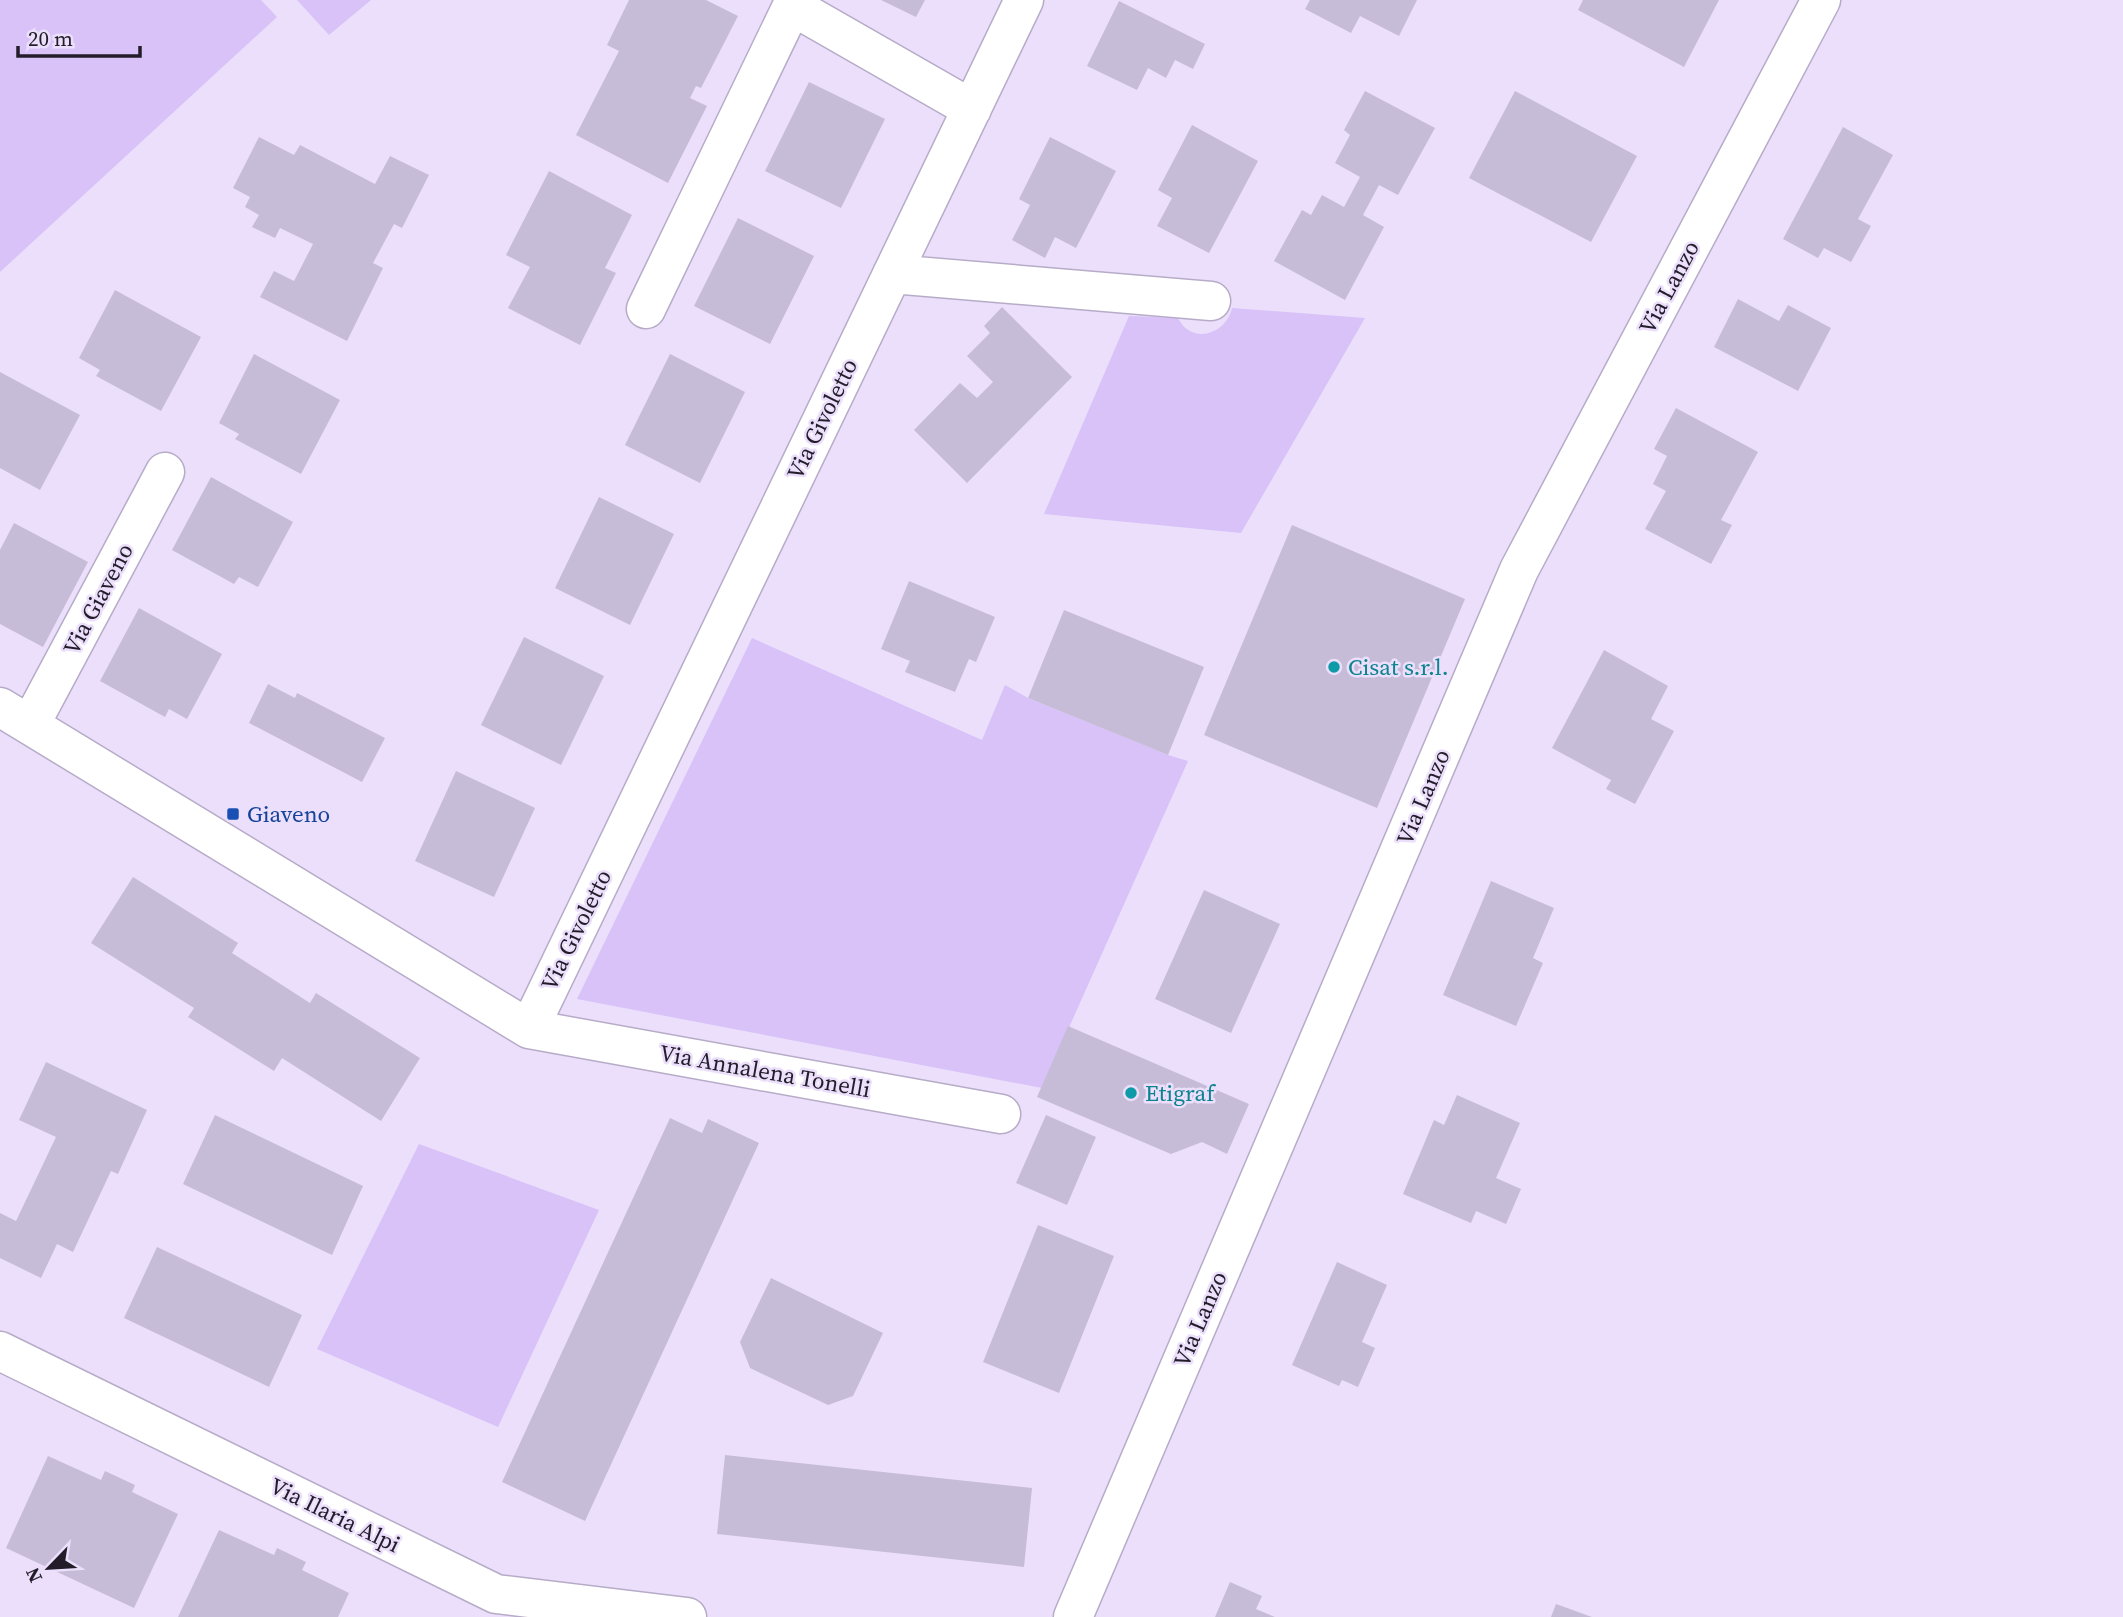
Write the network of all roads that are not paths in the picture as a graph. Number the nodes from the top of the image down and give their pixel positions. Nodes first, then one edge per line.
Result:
1 (1024, 0) edge
2 (1821, 0) edge
3 (972, 109) junction
4 (892, 274) junction
5 (1211, 301) dead end
6 (646, 309) dead end
7 (166, 472) dead end
8 (15, 716) edge
9 (529, 1029) junction
10 (1001, 1114) dead end
11 (0, 1351) edge
12 (688, 1617) edge
13 (1073, 1617) edge

1 - 3 street, Via Givoletto
2 - 13 street, Via Lanzo
3 - 4 street, Via Givoletto
3 - 6 street
4 - 5 street
4 - 9 street, Via Givoletto
7 - 8 street, Via Giaveno
8 - 9 street
9 - 10 street, Via Annalena Tonelli
11 - 12 street, Via Ilaria Alpi

